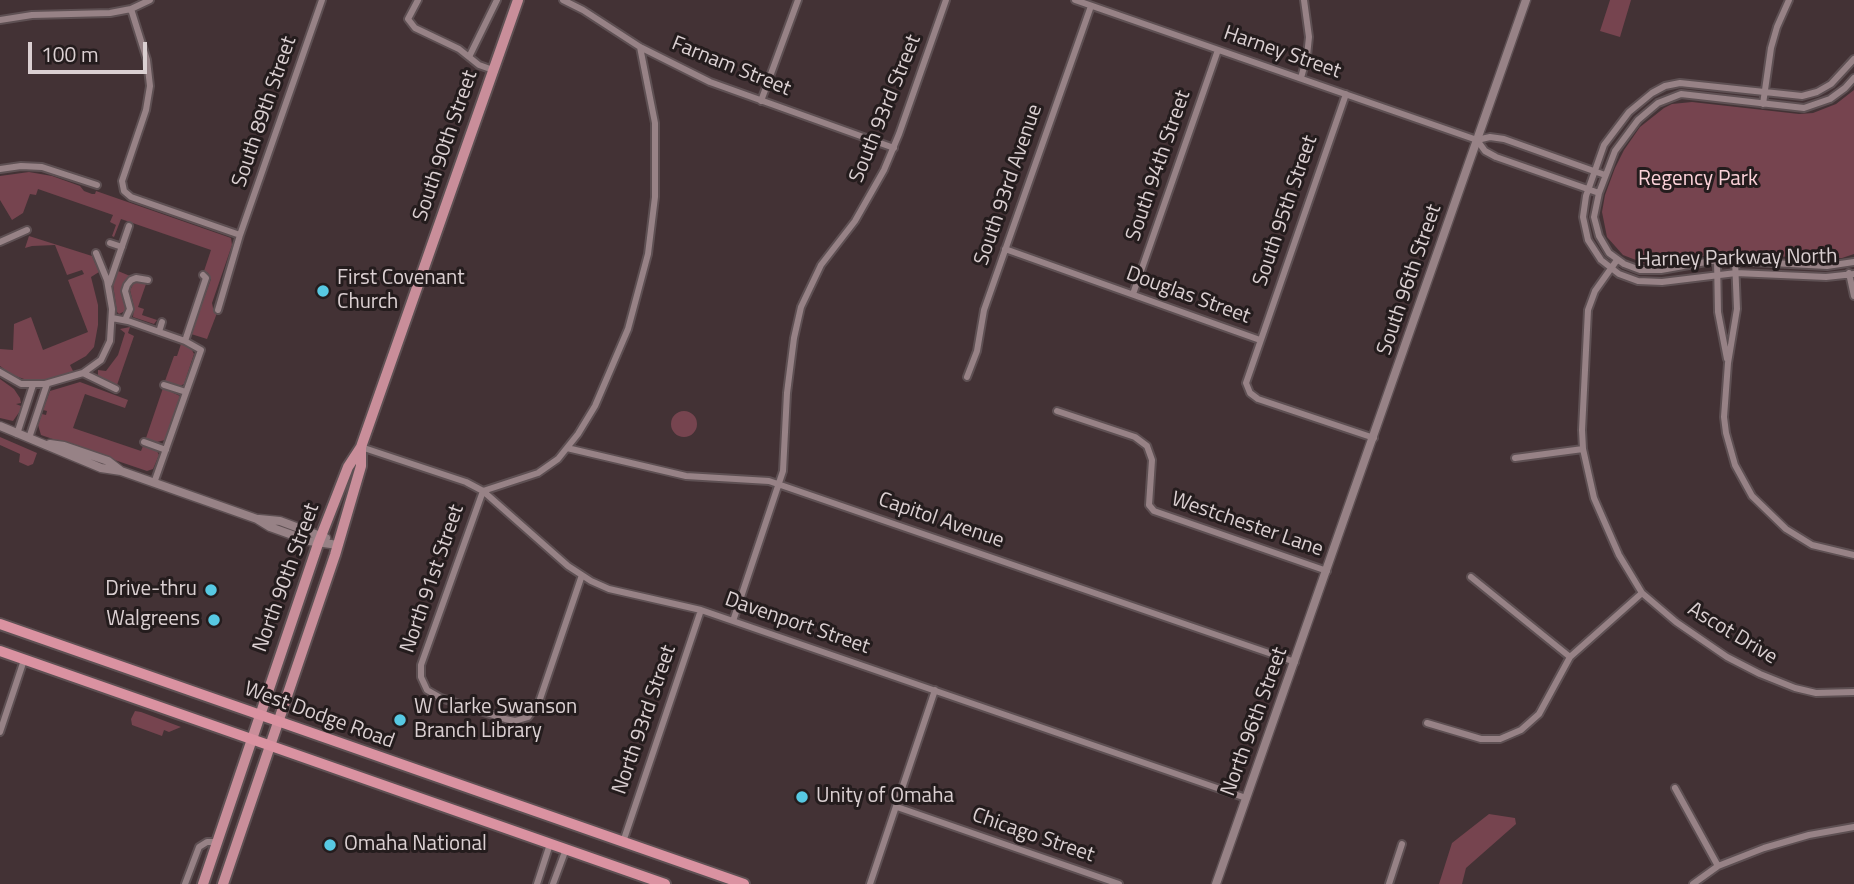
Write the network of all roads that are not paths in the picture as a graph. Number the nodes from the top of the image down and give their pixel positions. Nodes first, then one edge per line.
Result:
1 (150, 0) edge
2 (322, 0) edge
3 (418, 0) edge
4 (497, 0) edge
5 (517, 0) edge
6 (563, 0) edge
7 (797, 0) edge
8 (946, 0) edge
9 (1075, 0) edge
10 (1304, 0) edge
11 (1526, 0) edge
12 (1789, 0) edge
13 (1091, 6) junction
14 (131, 9) junction
15 (0, 20) edge
16 (640, 47) junction
17 (1218, 50) junction
18 (469, 57) junction
19 (1854, 59) edge
20 (493, 70) junction
21 (1301, 78) junction
22 (1854, 78) edge
23 (1764, 92) junction
24 (1346, 94) junction
25 (761, 101) junction
26 (1763, 104) junction
27 (1477, 140) junction
28 (894, 148) junction
29 (0, 169) edge
30 (1594, 171) junction
31 (1605, 175) junction
32 (97, 185) dead end
33 (1588, 189) junction
34 (1599, 193) junction
35 (129, 226) dead end
36 (27, 230) dead end
37 (4, 231) dead end
38 (240, 235) junction
39 (3, 241) edge
40 (110, 243) dead end
41 (122, 247) junction
42 (1005, 249) junction
43 (96, 253) dead end
44 (1617, 260) junction
45 (1717, 260) junction
46 (1735, 260) junction
47 (1850, 263) edge
48 (1609, 269) junction
49 (1736, 273) junction
50 (1717, 274) junction
51 (202, 275) dead end
52 (1852, 275) edge
53 (148, 280) dead end
54 (108, 286) junction
55 (1133, 294) junction
56 (1854, 296) edge
57 (411, 305) joint
58 (218, 310) dead end
59 (112, 318) junction
60 (125, 320) junction
61 (162, 322) dead end
62 (159, 332) junction
63 (1260, 340) junction
64 (185, 341) junction
65 (1728, 363) junction
66 (0, 373) edge
67 (83, 373) junction
68 (967, 377) dead end
69 (47, 384) junction
70 (164, 384) dead end
71 (33, 385) junction
72 (116, 389) dead end
73 (187, 392) junction
74 (1057, 411) dead end
75 (0, 426) edge
76 (17, 434) junction
77 (29, 438) junction
78 (1374, 438) junction
79 (144, 442) dead end
80 (362, 447) junction
81 (567, 448) junction
82 (1583, 449) junction
83 (166, 450) junction
84 (1515, 458) dead end
85 (154, 483) junction
86 (779, 484) junction
87 (483, 491) junction
88 (320, 540) junction
89 (338, 545) junction
90 (1854, 555) edge
91 (1327, 571) junction
92 (582, 575) junction
93 (1471, 577) dead end
94 (1642, 593) junction
95 (701, 610) junction
96 (733, 621) junction
97 (0, 624) edge
98 (0, 651) edge
99 (1570, 657) junction
100 (24, 660) junction
101 (1295, 662) junction
102 (936, 690) junction
103 (1854, 692) edge
104 (259, 715) junction
105 (278, 723) junction
106 (1427, 723) dead end
107 (0, 732) edge
108 (251, 740) junction
109 (270, 747) junction
110 (1675, 788) dead end
111 (1246, 798) junction
112 (897, 807) junction
113 (1854, 827) edge
114 (217, 842) junction
115 (623, 842) junction
116 (550, 844) junction
117 (1402, 844) dead end
118 (566, 849) junction
119 (1718, 866) junction
120 (185, 884) edge
121 (203, 884) edge
122 (223, 884) edge
123 (537, 884) edge
124 (553, 884) edge
125 (665, 884) edge
126 (744, 884) edge
127 (870, 884) edge
128 (1119, 884) edge
129 (1216, 884) edge
130 (1389, 884) edge
131 (1693, 884) edge

1 - 14 street
2 - 38 street, South 89th Street
3 - 18 street
4 - 18 street
5 - 20 main road, South 90th Street
6 - 16 street, Farnam Street
7 - 25 street
8 - 28 street, South 93rd Street
9 - 13 street, Harney Street
10 - 21 street
11 - 27 street, South 96th Street
12 - 23 street
13 - 17 street, Harney Street
13 - 42 street, South 93rd Avenue
14 - 15 street
14 - 38 street
16 - 25 street, Farnam Street
16 - 81 street
17 - 21 street, Harney Street
17 - 55 street, South 94th Street
18 - 20 street
19 - 23 street, Harney Parkway North
20 - 57 main road, South 90th Street
21 - 24 street, Harney Street
22 - 26 street, Harney Parkway North
23 - 26 street
23 - 30 street, Harney Parkway North
24 - 27 street, Harney Street
24 - 63 street, South 95th Street
25 - 28 street, Farnam Street
26 - 31 street, Harney Parkway North
27 - 30 street
27 - 33 street
27 - 78 street, South 96th Street
28 - 86 street, South 93rd Street
29 - 32 street
30 - 31 street
30 - 33 street, Harney Parkway North
31 - 34 street, Harney Parkway North
33 - 34 street
33 - 48 street, Harney Parkway North
34 - 44 street, Harney Parkway North
35 - 41 street
36 - 39 street
37 - 39 street
38 - 58 street, South 89th Street
40 - 41 street
41 - 54 street
42 - 55 street, Douglas Street
42 - 68 street, South 93rd Avenue
43 - 54 street
44 - 45 street, Harney Parkway North
44 - 48 street, Ascot Drive
45 - 46 street, Harney Parkway North
45 - 50 street
46 - 47 street, Harney Parkway North
46 - 49 street
47 - 52 street, Harney Parkway North
48 - 50 street, Harney Parkway North
48 - 82 street, Ascot Drive
49 - 50 street, Harney Parkway North
49 - 52 street, Harney Parkway North
49 - 65 street
50 - 65 street
51 - 64 street
52 - 56 street, Harney Parkway North
53 - 60 street
54 - 59 street
55 - 63 street, Douglas Street
57 - 80 main road, North 90th Street
59 - 60 street
59 - 67 street
60 - 62 street
61 - 62 street
62 - 64 street
63 - 78 street, Douglas Street
64 - 73 street
65 - 90 street
66 - 71 street
67 - 69 street
67 - 72 street
69 - 71 street
69 - 77 street
70 - 73 street
71 - 76 street
73 - 83 street
74 - 91 street, Westchester Lane
75 - 76 street
76 - 77 street
77 - 85 street
78 - 91 street, South 96th Street
79 - 83 street
80 - 87 street, Davenport Street
80 - 88 main road, North 90th Street
80 - 89 main road, North 90th Street
81 - 86 street, Capitol Avenue
81 - 87 street
82 - 84 street
82 - 94 street, Ascot Drive
83 - 85 street
85 - 88 street
86 - 96 street
86 - 101 street, Capitol Avenue
87 - 92 street, Davenport Street
87 - 92 street, North 91st Street
88 - 89 street
88 - 104 main road, North 90th Street
89 - 105 main road, North 90th Street
91 - 101 street, North 96th Street
92 - 95 street, Davenport Street
93 - 99 street
94 - 99 street
94 - 103 street, Ascot Drive
95 - 96 street, Davenport Street
95 - 115 street, North 93rd Street
96 - 102 street, Davenport Street
97 - 104 highway, West Dodge Road
98 - 100 highway
99 - 106 street
100 - 107 street
100 - 108 highway
101 - 111 street, North 96th Street
102 - 111 street, Davenport Street
102 - 112 street
104 - 105 highway, West Dodge Road
104 - 108 main road, North 90th Street
105 - 109 main road, North 90th Street
105 - 115 highway, West Dodge Road
108 - 109 highway
108 - 114 main road, North 90th Street
109 - 116 highway
109 - 122 main road, North 90th Street
110 - 119 street
111 - 129 street, North 96th Street
112 - 127 street
112 - 128 street, Chicago Street
113 - 119 street
114 - 120 street
114 - 121 main road, North 90th Street
115 - 126 highway, West Dodge Road
116 - 118 highway
116 - 123 street
117 - 130 street
118 - 124 street
118 - 125 highway
119 - 131 street

